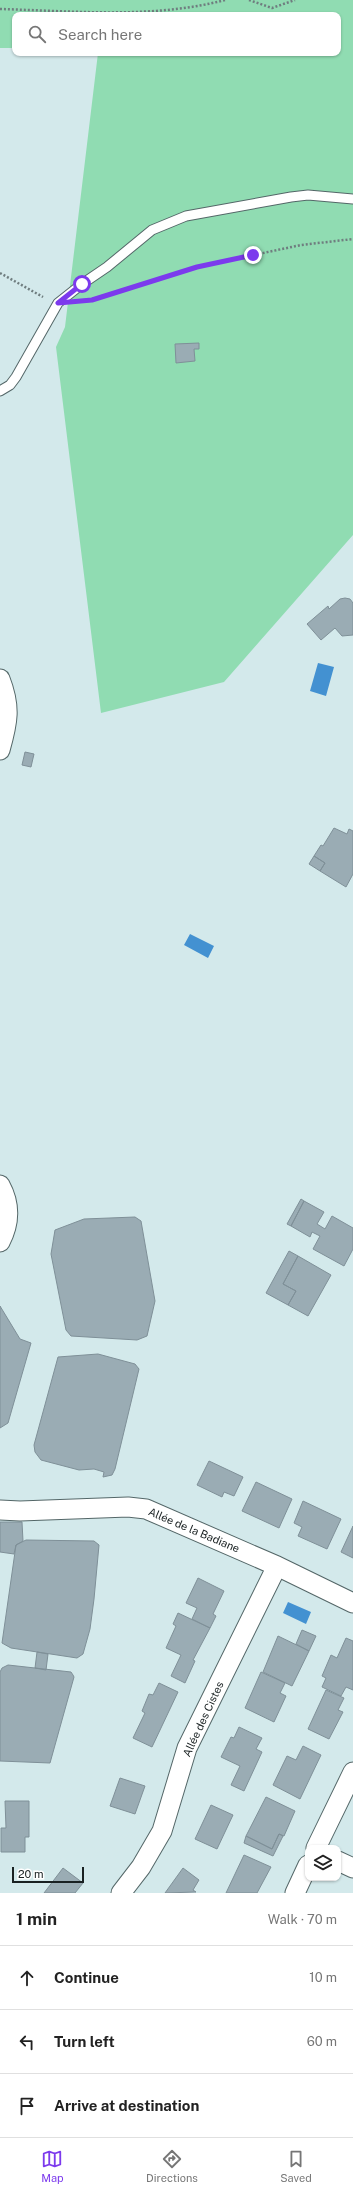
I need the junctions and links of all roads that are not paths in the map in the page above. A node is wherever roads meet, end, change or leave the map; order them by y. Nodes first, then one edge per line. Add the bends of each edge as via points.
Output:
1 (353, 199) edge
2 (0, 391) edge
3 (0, 679) edge
4 (0, 750) edge
5 (0, 1186) edge
6 (0, 1242) edge
7 (0, 1510) edge
8 (277, 1566) junction
9 (353, 1603) edge
10 (353, 1772) edge
11 (317, 1845) edge
12 (341, 1862) edge
13 (353, 1868) edge
14 (305, 1872) edge
15 (121, 1893) edge
16 (295, 1893) edge

1 - 2 lane via 308,195 290,197 186,216 152,230 58,303 16,377 10,385
3 - 4 street via 7,696 8,723
5 - 6 street via 8,1209 8,1224
7 - 8 street, Allée de la Badiane via 128,1507 146,1509
8 - 9 street, Allée de la Badiane
8 - 15 street, Allée des Cistes via 187,1748 162,1831 141,1867
10 - 11 street
12 - 13 street
14 - 16 street

